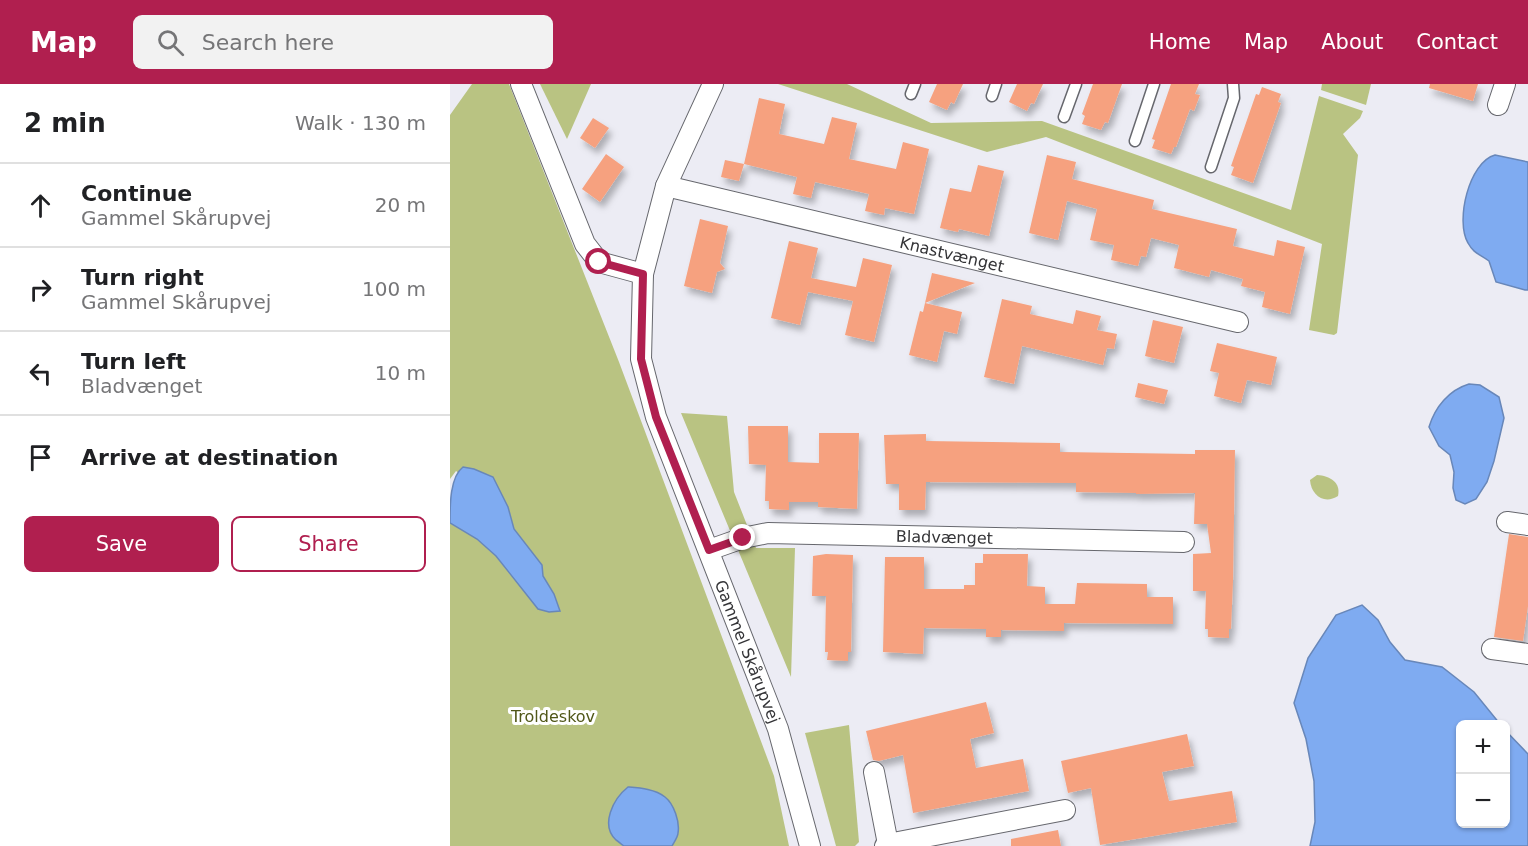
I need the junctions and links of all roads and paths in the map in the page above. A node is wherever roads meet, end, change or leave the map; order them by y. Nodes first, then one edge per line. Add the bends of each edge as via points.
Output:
1 (520, 84) edge
2 (713, 84) edge
3 (996, 84) edge
4 (1076, 84) edge
5 (1154, 84) edge
6 (1233, 84) edge
7 (1505, 84) edge
8 (992, 96) dead end
9 (1498, 105) dead end
10 (1064, 117) dead end
11 (1135, 141) dead end
12 (1211, 167) dead end
13 (666, 186) junction
14 (643, 274) junction
15 (1238, 322) dead end
16 (1507, 522) dead end
17 (1528, 525) edge
18 (1184, 542) dead end
19 (709, 550) junction
20 (1492, 649) dead end
21 (1528, 654) edge
22 (874, 772) dead end
23 (1065, 810) dead end
24 (908, 843) edge
25 (886, 845) edge
26 (810, 846) edge

1 - 14 street via 585,244 599,262
2 - 13 street, Gammel Skårupvej
3 - 8 lane
4 - 10 lane
5 - 11 lane
6 - 12 lane via 1234,98
7 - 9 street
13 - 14 street, Gammel Skårupvej
13 - 15 street, Knastvænget
14 - 19 street, Gammel Skårupvej via 641,359 656,417
16 - 17 street
18 - 19 street, Bladvænget via 768,533
19 - 26 street, Gammel Skårupvej via 778,729
20 - 21 street
22 - 25 street
23 - 24 street
24 - 25 street

